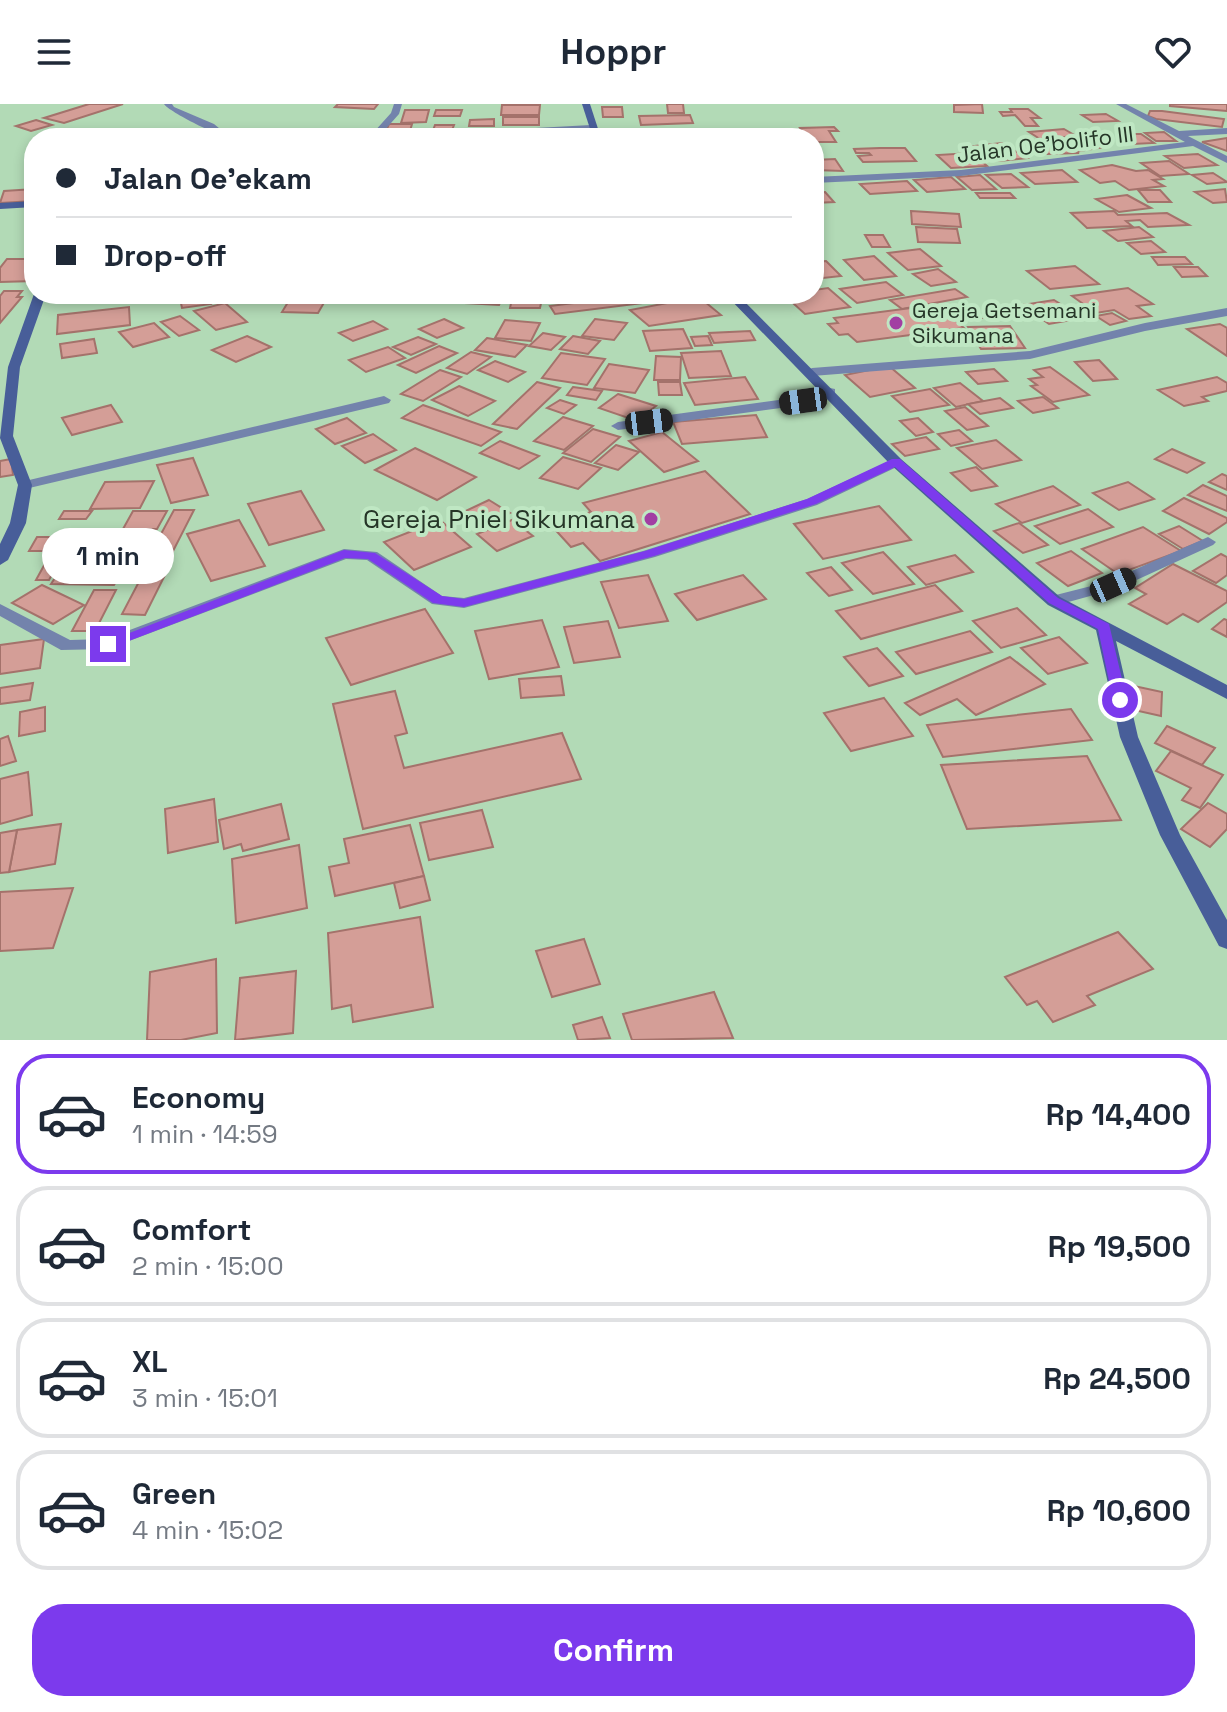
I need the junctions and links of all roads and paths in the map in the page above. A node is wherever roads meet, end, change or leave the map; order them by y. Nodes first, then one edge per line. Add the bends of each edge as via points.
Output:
1 (168, 104) edge
2 (398, 104) edge
3 (586, 104) edge
4 (1120, 104) edge
5 (214, 128) edge
6 (381, 128) edge
7 (591, 128) edge
8 (1227, 131) edge
9 (1177, 134) junction
10 (1195, 143) junction
11 (1227, 160) edge
12 (824, 180) edge
13 (24, 205) edge
14 (0, 206) edge
15 (36, 304) edge
16 (741, 304) edge
17 (1227, 312) edge
18 (812, 372) junction
19 (830, 392) junction
20 (384, 400) dead end
21 (618, 426) dead end
22 (896, 462) junction
23 (25, 485) junction
24 (1208, 542) dead end
25 (0, 560) edge
26 (1054, 601) junction
27 (0, 609) edge
28 (1104, 627) junction
29 (1227, 693) edge
30 (1227, 940) edge

1 - 5 street
2 - 6 street
3 - 7 main road
4 - 9 street, Jalan Oe'bolifo III
8 - 9 street
9 - 10 street, Jalan Oe'bolifo III
10 - 11 street
10 - 12 street, Jalan Oe'bolifo III via 961,173
13 - 14 main road
15 - 23 main road via 14,367 6,436
16 - 18 main road
17 - 18 street via 1030,355
18 - 19 main road
19 - 21 street via 803,401
19 - 22 main road
20 - 23 street
22 - 26 main road
22 - 27 street via 812,502 649,554 464,603 438,600 371,555 359,553 247,589 108,644 67,646
23 - 25 main road via 18,523
24 - 26 street via 1113,585
26 - 28 main road
28 - 29 main road
28 - 30 main road via 1134,750 1170,835

